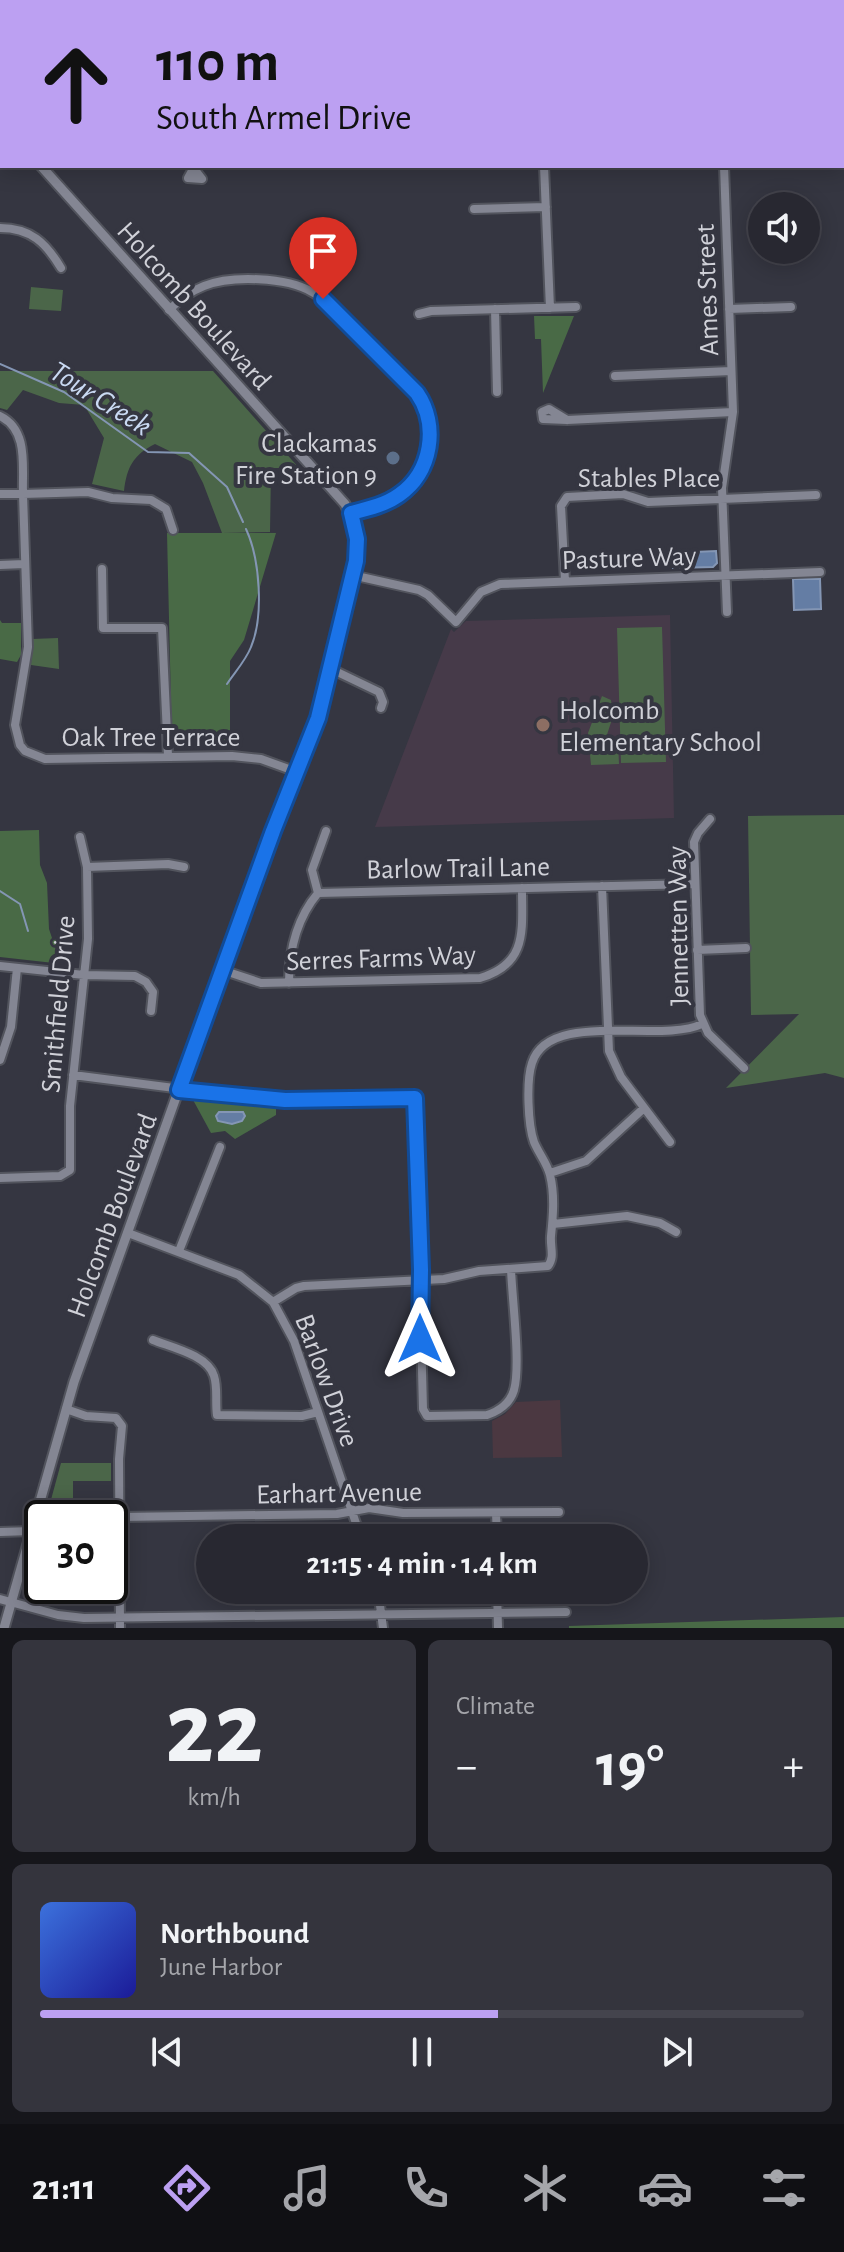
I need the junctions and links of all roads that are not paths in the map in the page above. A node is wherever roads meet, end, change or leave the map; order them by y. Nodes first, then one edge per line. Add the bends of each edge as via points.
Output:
1 (43, 168) edge
2 (544, 168) edge
3 (724, 168) edge
4 (546, 207) junction
5 (474, 209) dead end
6 (0, 228) edge
7 (61, 268) dead end
8 (576, 307) dead end
9 (791, 307) dead end
10 (550, 308) junction
11 (495, 309) junction
12 (729, 309) junction
13 (169, 310) junction
14 (419, 314) dead end
15 (731, 371) junction
16 (615, 376) dead end
17 (497, 392) dead end
18 (733, 412) junction
19 (0, 416) edge
20 (567, 420) dead end
21 (0, 494) edge
22 (23, 494) junction
23 (816, 495) dead end
24 (722, 498) junction
25 (351, 513) junction
26 (173, 530) dead end
27 (24, 564) junction
28 (0, 565) edge
29 (102, 569) dead end
30 (820, 572) dead end
31 (352, 575) junction
32 (725, 575) junction
33 (565, 581) junction
34 (727, 612) dead end
35 (331, 669) junction
36 (381, 708) dead end
37 (168, 756) junction
38 (297, 772) junction
39 (710, 819) dead end
40 (326, 831) dead end
41 (80, 837) dead end
42 (87, 867) junction
43 (184, 867) dead end
44 (695, 884) junction
45 (602, 886) junction
46 (522, 888) junction
47 (318, 893) junction
48 (746, 948) dead end
49 (697, 950) junction
50 (0, 966) edge
51 (17, 968) junction
52 (222, 970) junction
53 (84, 975) junction
54 (289, 983) junction
55 (151, 1011) dead end
56 (702, 1024) junction
57 (607, 1032) junction
58 (3, 1042) edge
59 (0, 1060) edge
60 (744, 1068) dead end
61 (73, 1075) junction
62 (179, 1090) junction
63 (644, 1108) junction
64 (670, 1142) dead end
65 (220, 1147) dead end
66 (550, 1173) junction
67 (0, 1178) edge
68 (553, 1224) junction
69 (676, 1232) dead end
70 (128, 1233) junction
71 (179, 1251) junction
72 (511, 1269) junction
73 (421, 1280) junction
74 (273, 1302) junction
75 (153, 1340) dead end
76 (66, 1409) junction
77 (318, 1412) junction
78 (41, 1500) edge
79 (120, 1500) edge
80 (352, 1511) junction
81 (559, 1512) dead end
82 (496, 1513) junction
83 (128, 1517) edge
84 (356, 1524) edge
85 (496, 1524) edge
86 (24, 1531) edge
87 (0, 1532) edge
88 (24, 1558) edge
89 (0, 1599) edge
90 (11, 1602) junction
91 (120, 1604) edge
92 (380, 1604) edge
93 (497, 1604) edge
94 (497, 1612) junction
95 (566, 1612) dead end
96 (382, 1614) junction
97 (120, 1618) junction
98 (4, 1628) edge
99 (120, 1628) edge
100 (383, 1628) edge
101 (498, 1628) edge

1 - 13 street, Holcomb Boulevard
2 - 4 street
3 - 12 street, Ames Street
4 - 5 street
4 - 10 street
6 - 7 street via 35,236
8 - 10 street
9 - 12 street
10 - 11 street
11 - 14 street
11 - 17 street
12 - 15 street, Ames Street
13 - 25 street, Holcomb Boulevard
13 - 25 street via 200,287 218,282 301,286 323,299 405,379 422,400 429,421 424,462 396,497
15 - 16 street
15 - 18 street, Ames Street
18 - 20 street
18 - 24 street, Ames Street
19 - 22 street, Oak Tree Terrace via 11,422 21,441
21 - 22 street
22 - 26 street via 88,492 151,500 166,509
22 - 27 street, Oak Tree Terrace
23 - 24 street, Stables Place
24 - 32 street, Ames Street
24 - 33 street, Stables Place via 648,502 623,494 567,497 561,506
25 - 31 street, Holcomb Boulevard via 357,539
27 - 28 street
27 - 37 street, Oak Tree Terrace via 27,658 15,725 20,745 45,759
29 - 37 street via 103,628 162,628
30 - 32 street, Pasture Way
31 - 33 street, Pasture Way via 419,590 456,622 490,586
31 - 35 street, Holcomb Boulevard
32 - 33 street, Pasture Way
32 - 34 street, Ames Street
35 - 36 street via 379,692
35 - 38 street, Holcomb Boulevard
37 - 38 street, Oak Tree Terrace via 248,757
38 - 52 street, Holcomb Boulevard
39 - 44 street, Jennetten Way via 694,842
40 - 47 street via 312,870
41 - 42 street, Smithfield Drive
42 - 43 street
42 - 53 street, Smithfield Drive
44 - 45 street, Barlow Trail Lane
44 - 49 street, Jennetten Way
45 - 46 street, Barlow Trail Lane
45 - 57 street
46 - 47 street, Barlow Trail Lane
46 - 54 street, Serres Farms Way via 521,938 510,963 498,973 480,978
47 - 54 street via 292,946
48 - 49 street
49 - 56 street, Jennetten Way
50 - 51 street
51 - 53 street
51 - 58 street via 11,1027
52 - 54 street, Serres Farms Way via 261,983
52 - 62 street, Holcomb Boulevard
53 - 55 street via 140,978 153,992
53 - 61 street, Smithfield Drive
56 - 57 street via 682,1030
56 - 60 street, Jennetten Way
57 - 63 street via 614,1065
57 - 66 street via 560,1036 544,1044 531,1064 531,1130
58 - 59 street
61 - 62 street
61 - 67 street, Smithfield Drive via 67,1174
62 - 70 street, Holcomb Boulevard
62 - 73 street via 285,1100 415,1098
63 - 64 street
63 - 66 street via 586,1161
65 - 71 street
66 - 68 street
68 - 69 street via 627,1216
68 - 72 street via 551,1263
70 - 71 street, Barlow Drive
70 - 76 street, Holcomb Boulevard
71 - 74 street, Barlow Drive via 239,1275
72 - 73 street
72 - 73 street via 515,1376 509,1400 487,1415 427,1416 423,1409
73 - 74 street via 304,1286
74 - 77 street, Barlow Drive via 294,1341
75 - 77 street via 211,1369 217,1415
76 - 78 street, Holcomb Boulevard
76 - 79 street via 121,1422
77 - 80 street, Barlow Drive
80 - 82 street, Earhart Avenue
80 - 83 street, Earhart Avenue
80 - 84 street, Barlow Drive
81 - 82 street, Earhart Avenue
82 - 85 street
86 - 87 street
88 - 90 street, Holcomb Boulevard
89 - 90 street
90 - 97 street via 75,1617
90 - 98 street, Holcomb Boulevard
91 - 97 street
92 - 96 street
93 - 94 street
94 - 95 street
94 - 96 street
94 - 101 street
96 - 97 street
96 - 100 street
97 - 99 street

